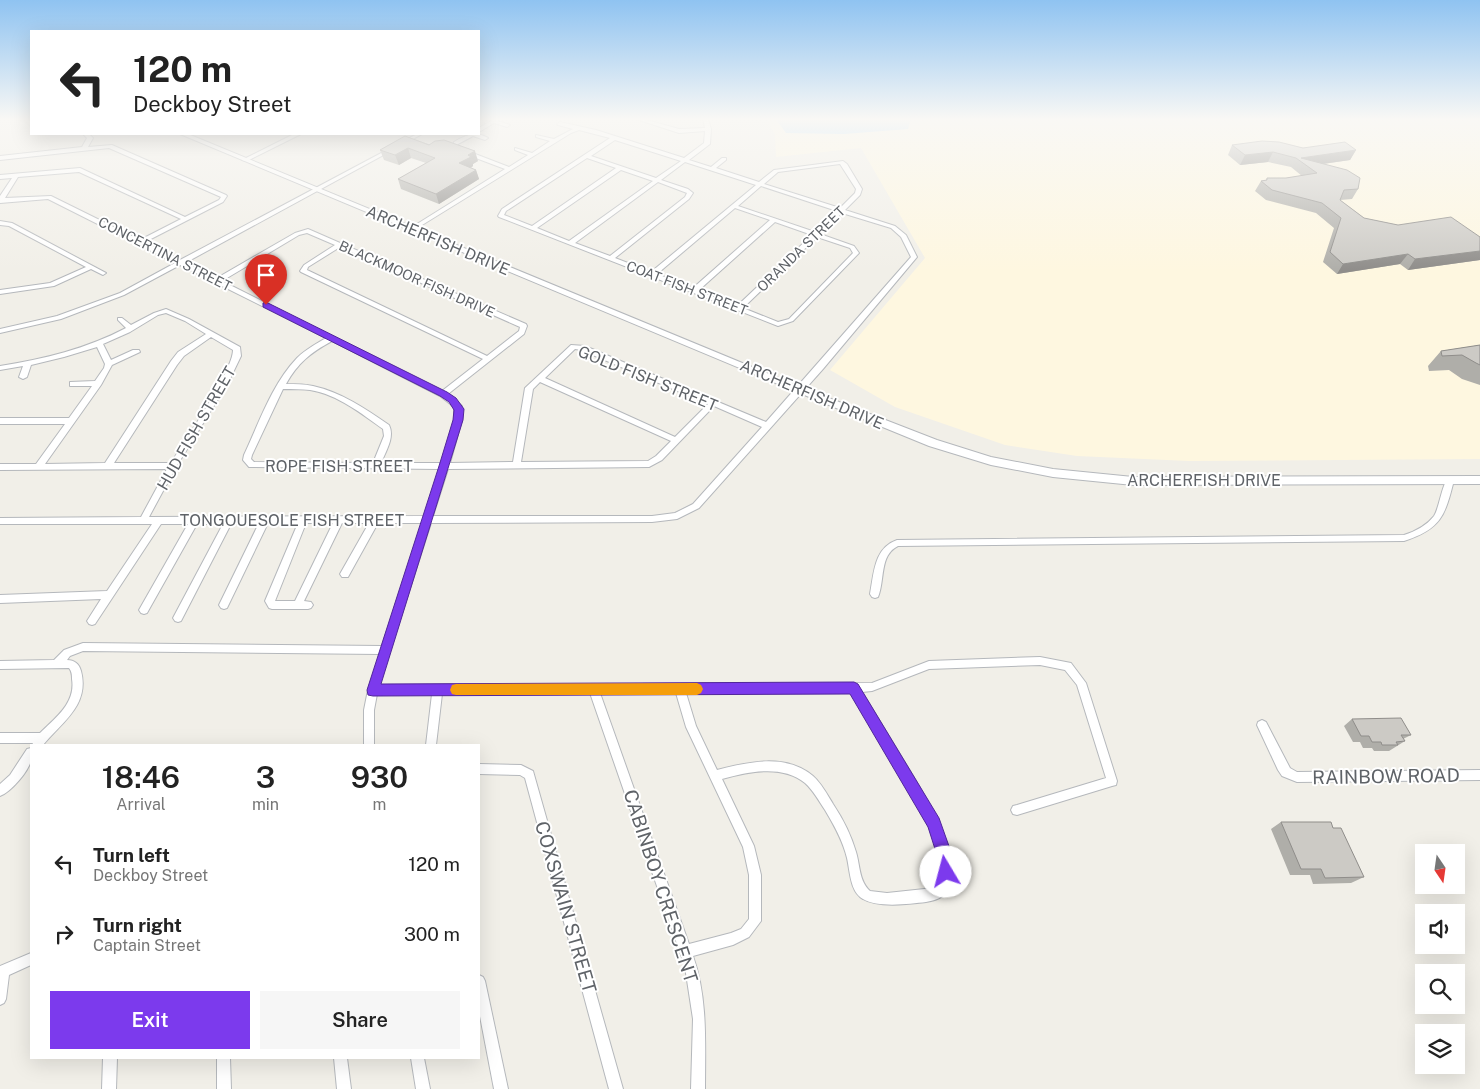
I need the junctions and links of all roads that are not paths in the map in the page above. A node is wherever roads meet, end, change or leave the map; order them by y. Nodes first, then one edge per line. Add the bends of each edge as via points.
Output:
1 (165, 170) edge
2 (269, 170) edge
3 (353, 170) edge
4 (508, 170) edge
5 (565, 170) edge
6 (617, 170) edge
7 (626, 170) edge
8 (670, 170) edge
9 (711, 170) edge
10 (781, 170) edge
11 (847, 170) edge
12 (16, 176) junction
13 (0, 177) edge
14 (657, 180) junction
15 (758, 185) junction
16 (317, 189) junction
17 (0, 200) edge
18 (734, 206) junction
19 (841, 210) junction
20 (185, 219) junction
21 (774, 220) junction
22 (0, 223) edge
23 (412, 229) junction
24 (532, 230) junction
25 (816, 234) junction
26 (140, 242) junction
27 (570, 243) junction
28 (340, 245) junction
29 (610, 259) junction
30 (182, 262) junction
31 (90, 267) junction
32 (103, 273) dead end
33 (652, 274) junction
34 (217, 280) junction
35 (694, 291) junction
36 (0, 292) edge
37 (739, 308) junction
38 (170, 312) joint
39 (120, 319) dead end
40 (130, 328) junction
41 (0, 331) edge
42 (210, 334) junction
43 (332, 338) junction
44 (99, 344) junction
45 (136, 352) dead end
46 (488, 359) junction
47 (28, 364) junction
48 (110, 364) junction
49 (0, 368) edge
50 (23, 377) dead end
51 (539, 378) junction
52 (98, 383) junction
53 (73, 384) dead end
54 (281, 387) junction
55 (800, 390) junction
56 (443, 394) junction
57 (713, 404) junction
58 (0, 421) edge
59 (71, 421) junction
60 (768, 426) junction
61 (676, 440) junction
62 (376, 465) junction
63 (0, 466) edge
64 (39, 466) junction
65 (108, 466) junction
66 (173, 466) junction
67 (445, 466) junction
68 (516, 466) junction
69 (1450, 480) junction
70 (1480, 480) edge
71 (376, 519) junction
72 (428, 519) junction
73 (229, 520) junction
74 (265, 520) junction
75 (304, 520) junction
76 (339, 520) junction
77 (0, 521) edge
78 (143, 521) junction
79 (158, 521) junction
80 (194, 521) junction
81 (345, 574) dead end
82 (875, 594) dead end
83 (108, 595) junction
84 (0, 598) edge
85 (224, 605) dead end
86 (298, 605) junction
87 (308, 605) dead end
88 (144, 610) dead end
89 (178, 618) dead end
90 (92, 621) dead end
91 (386, 650) junction
92 (57, 664) junction
93 (0, 665) edge
94 (854, 688) junction
95 (594, 689) junction
96 (680, 689) junction
97 (373, 690) junction
98 (438, 690) junction
99 (1262, 725) dead end
100 (0, 738) edge
101 (39, 741) edge
102 (368, 744) edge
103 (432, 744) edge
104 (30, 755) edge
105 (480, 769) edge
106 (1480, 775) edge
107 (715, 776) junction
108 (0, 791) edge
109 (1017, 810) dead end
110 (687, 951) junction
111 (30, 960) edge
112 (1, 971) edge
113 (480, 986) edge
114 (0, 999) edge
115 (110, 1059) edge
116 (224, 1059) edge
117 (341, 1059) edge
118 (418, 1059) edge
119 (108, 1089) edge
120 (224, 1089) edge
121 (344, 1089) edge
122 (424, 1089) edge
123 (501, 1089) edge
124 (616, 1089) edge
125 (698, 1089) edge

1 - 20 street via 224,196 221,201
2 - 16 street, ARCHERFISH DRIVE
3 - 16 street
4 - 23 street
5 - 24 street, COAT FISH STREET via 500,213 502,217
6 - 24 street
7 - 14 street
8 - 14 street
9 - 15 street
10 - 15 street, ORANDA STREET
11 - 19 street, ORANDA STREET via 859,189
12 - 13 street
12 - 17 street
12 - 20 street via 80,170
14 - 27 street
14 - 29 street via 686,190 690,195
15 - 18 street, ORANDA STREET
15 - 19 street
16 - 23 street, ARCHERFISH DRIVE
16 - 30 street
17 - 26 street, CONCERTINA STREET via 49,196
18 - 21 street, COAT FISH STREET
18 - 33 street, ORANDA STREET
19 - 25 street, ORANDA STREET
19 - 55 street, TONGOUESOLE FISH STREET via 896,228 904,236 914,257
20 - 26 street
21 - 25 street, COAT FISH STREET
21 - 35 street
22 - 31 street via 10,224
23 - 55 street, ARCHERFISH DRIVE
24 - 27 street, COAT FISH STREET
25 - 37 street, ORANDA STREET
25 - 37 street, COAT FISH STREET via 852,247 856,252 791,320 778,324
26 - 30 street, CONCERTINA STREET
27 - 29 street, COAT FISH STREET
28 - 34 street, BLACKMOOR FISH DRIVE via 311,232 302,232
28 - 46 street, BLACKMOOR FISH DRIVE via 524,326 522,332
28 - 46 street via 302,271
29 - 33 street, COAT FISH STREET
30 - 34 street, CONCERTINA STREET
30 - 41 street via 92,306 31,326
31 - 32 street
31 - 36 street via 52,285
33 - 35 street, COAT FISH STREET
34 - 43 street, CONCERTINA STREET
35 - 37 street, COAT FISH STREET
38 - 40 street via 156,314
38 - 42 street, HUD FISH STREET
39 - 40 street
40 - 44 street
42 - 65 street via 181,354 174,363
42 - 66 street, HUD FISH STREET via 234,346 237,356
43 - 54 street, ROPE FISH STREET via 300,359
43 - 56 street, CONCERTINA STREET
44 - 47 street
44 - 48 street
45 - 48 street
46 - 56 street, BLACKMOOR FISH DRIVE
47 - 49 street
47 - 50 street
48 - 52 street
51 - 57 street, GOLD FISH STREET via 570,348 578,347
51 - 61 street
51 - 68 street, GOLD FISH STREET via 528,392
52 - 53 street
52 - 59 street
54 - 62 street via 320,390 386,427 388,436
54 - 62 street, ROPE FISH STREET via 248,455 252,465
55 - 60 street, TONGOUESOLE FISH STREET
55 - 69 street, ARCHERFISH DRIVE via 953,450 1012,466 1069,475 1156,481
56 - 67 street, CONCERTINA STREET via 458,406 459,412
57 - 60 street, GOLD FISH STREET
57 - 61 street, ROPE FISH STREET
58 - 59 street
59 - 64 street
60 - 72 street, TONGOUESOLE FISH STREET via 696,506 677,516 652,519
61 - 68 street, ROPE FISH STREET via 649,464
62 - 67 street, ROPE FISH STREET
63 - 64 street
64 - 65 street
65 - 66 street
66 - 78 street, HUD FISH STREET
67 - 68 street, ROPE FISH STREET
67 - 72 street, CONCERTINA STREET
69 - 70 street, ARCHERFISH DRIVE
69 - 82 street via 1435,522 1418,534 1404,538 897,543 888,546 885,552
71 - 72 street, TONGOUESOLE FISH STREET
71 - 76 street, TONGOUESOLE FISH STREET
71 - 81 street
72 - 91 street, CONCERTINA STREET
73 - 74 street, TONGOUESOLE FISH STREET
73 - 80 street, TONGOUESOLE FISH STREET
73 - 89 street
74 - 75 street, TONGOUESOLE FISH STREET
74 - 85 street
75 - 76 street, TONGOUESOLE FISH STREET
75 - 86 street via 270,601 272,605
76 - 86 street
77 - 78 street, TONGOUESOLE FISH STREET
78 - 79 street, TONGOUESOLE FISH STREET
79 - 80 street, TONGOUESOLE FISH STREET
79 - 83 street
80 - 88 street
83 - 84 street
83 - 90 street
86 - 87 street
91 - 92 street via 83,647 67,653
91 - 97 street, CONCERTINA STREET
92 - 93 street
92 - 101 street via 73,666 79,682 66,715
94 - 96 street
94 - 107 street via 937,831 944,855 946,882 940,892 890,898 864,894 838,821 814,784 802,774 771,767
94 - 109 street via 872,688 929,665 1040,661 1068,666 1085,690 1112,782
95 - 96 street
95 - 98 street
95 - 110 street, CABINBOY CRESCENT
96 - 107 street via 691,727
97 - 98 street
97 - 102 street, CONCERTINA STREET
98 - 103 street
99 - 106 street, RAINBOW ROAD via 1286,772 1297,777
100 - 101 street
104 - 108 street via 14,779
105 - 124 street, COXSWAIN STREET via 521,770 529,776
107 - 110 street via 751,855 756,916 749,930 740,936
110 - 125 street, CABINBOY CRESCENT via 699,1011
111 - 112 street
112 - 114 street
113 - 123 street
115 - 119 street
116 - 120 street
117 - 121 street
118 - 122 street

